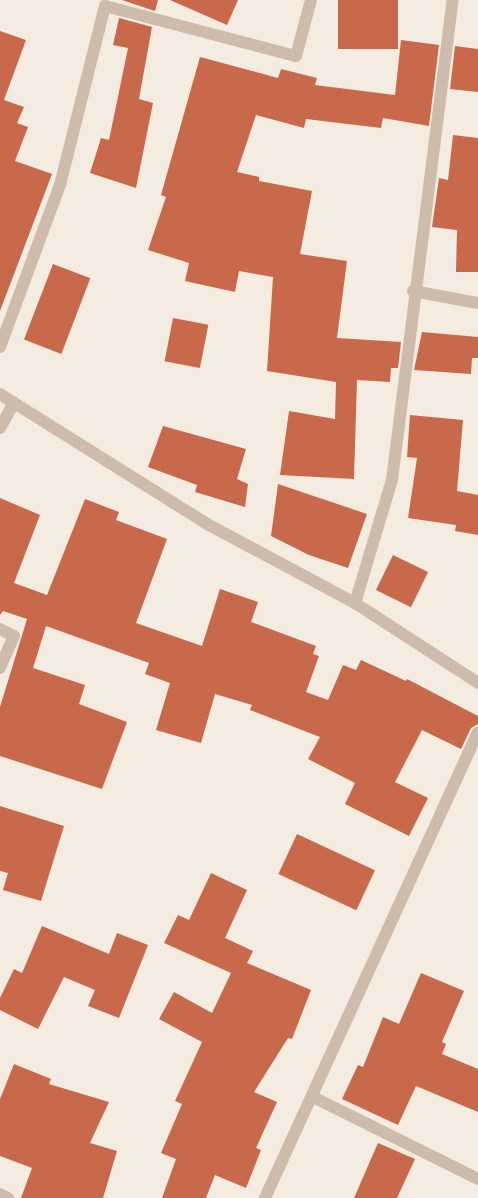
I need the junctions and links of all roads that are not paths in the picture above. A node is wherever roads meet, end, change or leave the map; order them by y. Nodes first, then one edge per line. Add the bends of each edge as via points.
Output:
1 (311, 0) edge
2 (453, 0) edge
3 (414, 291) junction
4 (478, 303) edge
5 (0, 347) edge
6 (0, 394) edge
7 (14, 403) junction
8 (0, 428) edge
9 (355, 603) junction
10 (0, 629) edge
11 (0, 668) edge
12 (478, 683) edge
13 (478, 732) edge
14 (312, 1096) junction
15 (478, 1179) edge
16 (0, 1194) edge
17 (8, 1198) edge
18 (265, 1198) edge

1 - 5 street via 296,56 105,6 60,185
2 - 3 street via 431,185
3 - 4 street
3 - 9 street via 392,480
6 - 7 street
7 - 8 street
7 - 9 street via 209,525
9 - 12 street
10 - 11 street via 14,636
13 - 14 street
14 - 15 street
14 - 18 street
16 - 17 street

